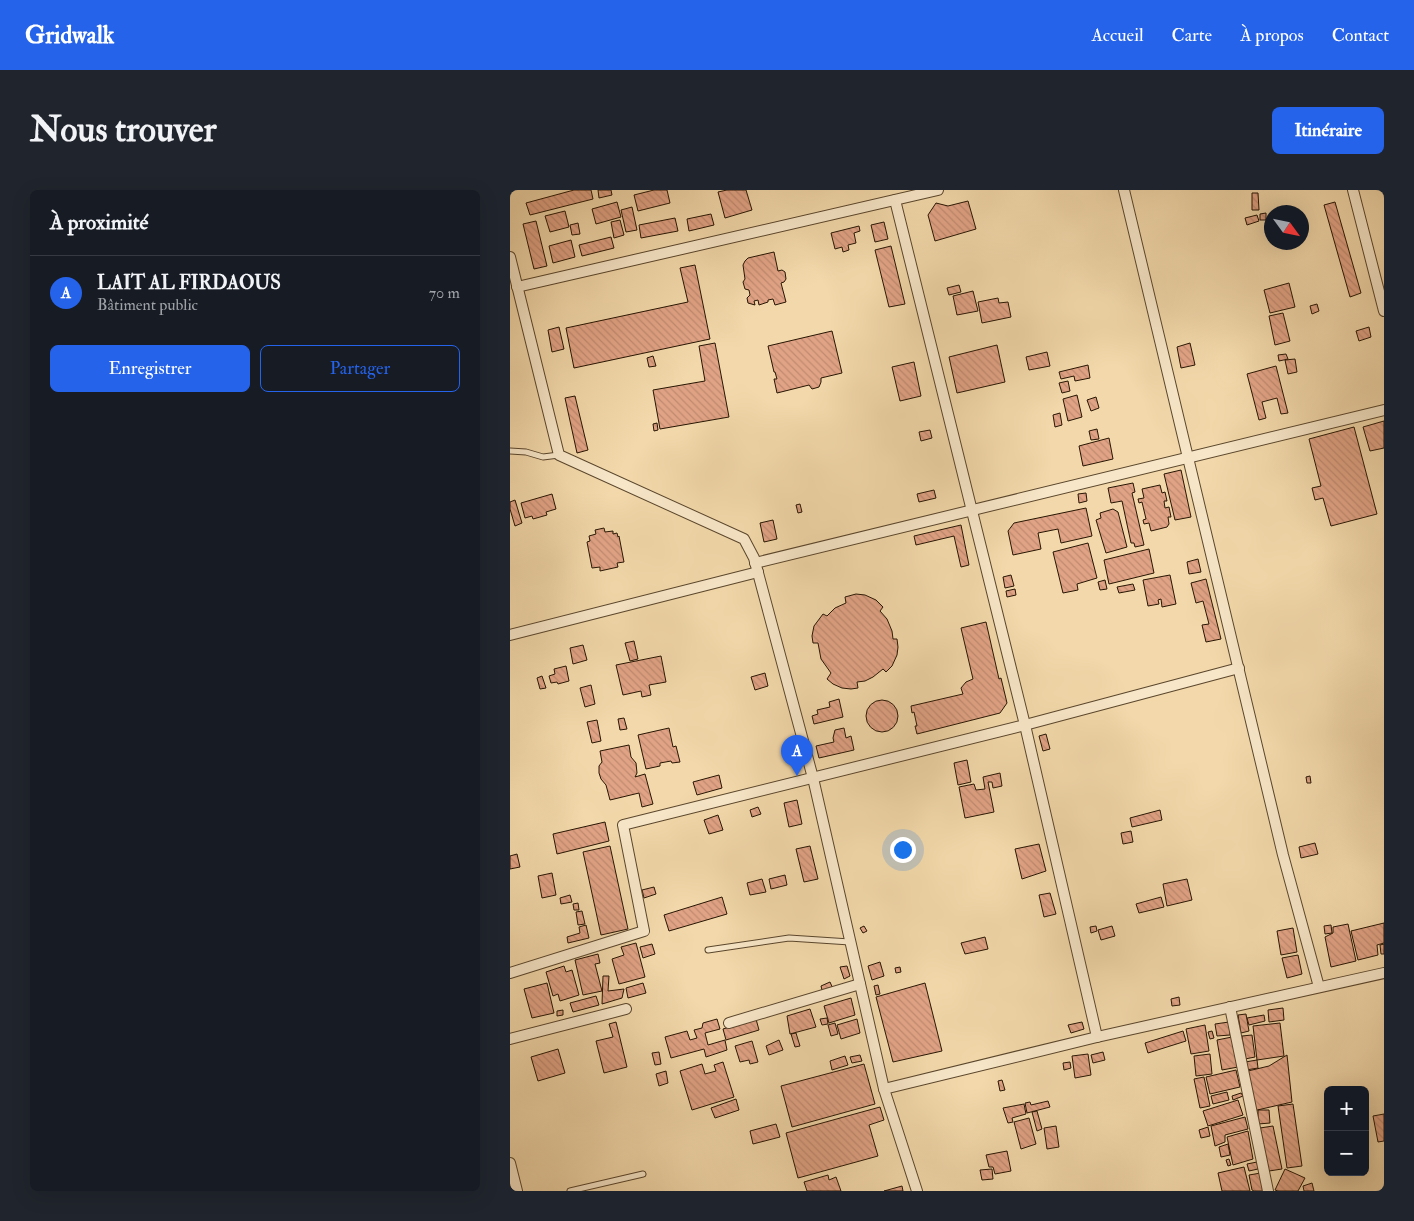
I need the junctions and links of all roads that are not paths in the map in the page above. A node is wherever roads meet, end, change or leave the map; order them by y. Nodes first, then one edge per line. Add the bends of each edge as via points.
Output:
1 (938, 190) edge
2 (1124, 190) edge
3 (1353, 190) edge
4 (895, 200) junction
5 (510, 256) edge
6 (518, 287) junction
7 (1384, 311) edge
8 (1384, 410) edge
9 (510, 451) edge
10 (559, 455) junction
11 (1188, 458) junction
12 (972, 510) junction
13 (757, 568) junction
14 (510, 635) edge
15 (1238, 668) junction
16 (1025, 725) junction
17 (813, 778) junction
18 (850, 942) junction
19 (708, 950) dead end
20 (510, 973) edge
21 (1384, 973) edge
22 (860, 984) junction
23 (1318, 987) junction
24 (1230, 1007) junction
25 (626, 1009) dead end
26 (728, 1023) dead end
27 (1097, 1037) junction
28 (510, 1039) edge
29 (884, 1089) junction
30 (510, 1163) edge
31 (643, 1174) dead end
32 (517, 1191) edge
33 (570, 1191) edge
34 (917, 1191) edge
35 (1268, 1191) edge

1 - 4 street
2 - 11 street
3 - 7 street
4 - 6 street
4 - 12 street
5 - 6 street
6 - 10 street
8 - 11 street
9 - 10 lane
10 - 13 street via 744,539
11 - 12 street
11 - 15 street
12 - 13 street
12 - 16 street
13 - 14 street
13 - 17 street
15 - 16 street
15 - 23 street
16 - 17 street
16 - 27 street
17 - 18 street
17 - 20 street via 623,825 644,932
18 - 19 lane via 789,938
18 - 22 street
21 - 23 street
22 - 26 street
22 - 29 street
23 - 24 street
24 - 27 street
24 - 35 street
25 - 28 street
27 - 29 street
29 - 34 street
30 - 32 street
31 - 33 lane

